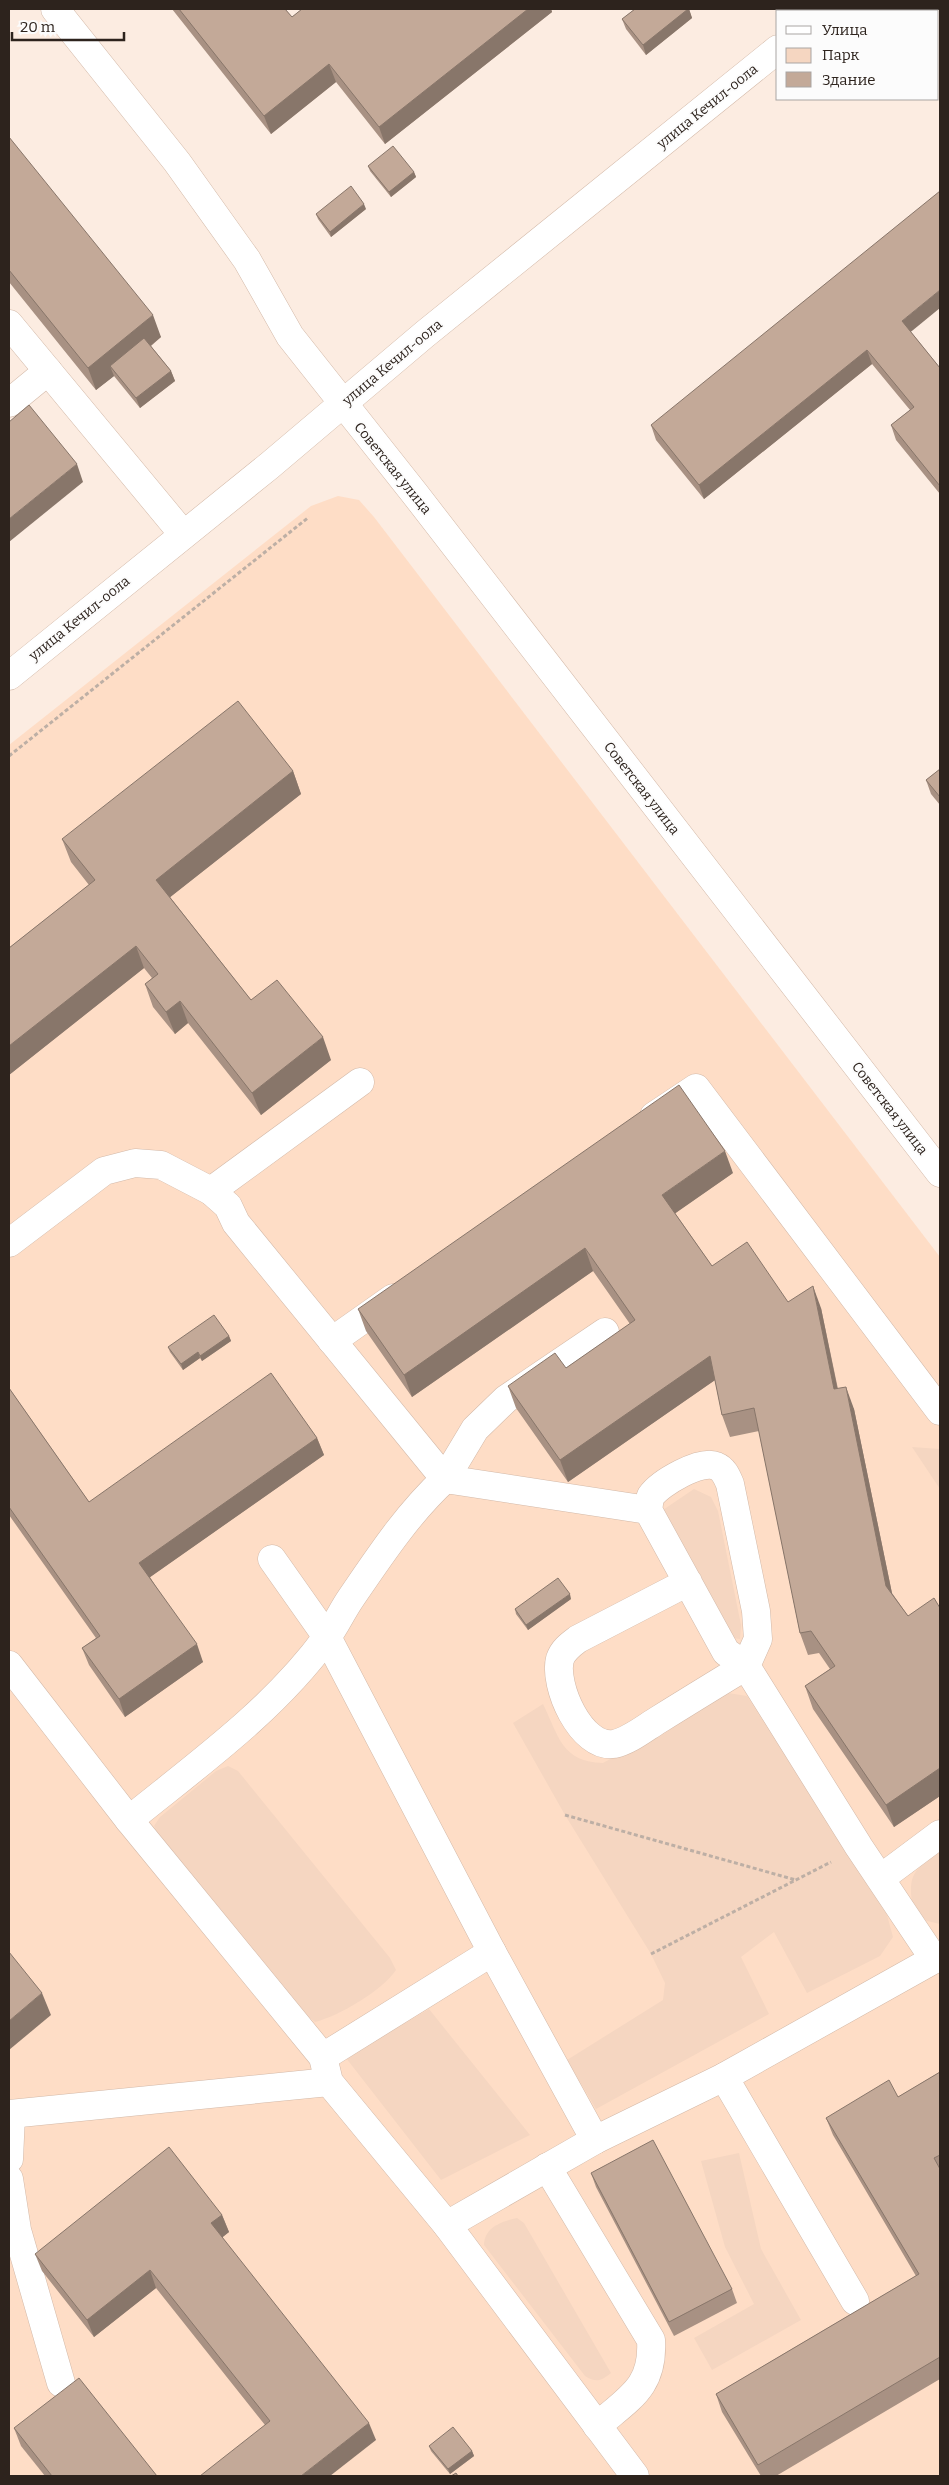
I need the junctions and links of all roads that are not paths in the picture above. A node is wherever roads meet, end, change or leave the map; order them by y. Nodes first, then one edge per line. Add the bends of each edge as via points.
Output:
1 (55, 9) edge
2 (776, 51) edge
3 (9, 324) edge
4 (48, 371) junction
5 (9, 403) edge
6 (341, 404) junction
7 (183, 534) junction
8 (9, 676) edge
9 (360, 1082) dead end
10 (631, 1133) edge
11 (940, 1174) edge
12 (211, 1191) junction
13 (9, 1243) edge
14 (413, 1284) edge
15 (605, 1332) dead end
16 (332, 1341) junction
17 (940, 1411) edge
18 (445, 1479) junction
19 (648, 1510) junction
20 (272, 1559) dead end
21 (688, 1582) junction
22 (327, 1637) junction
23 (9, 1665) edge
24 (746, 1666) junction
25 (129, 1820) junction
26 (940, 1834) edge
27 (881, 1878) junction
28 (492, 1952) junction
29 (937, 1958) edge
30 (326, 2069) junction
31 (724, 2077) junction
32 (10, 2115) edge
33 (595, 2140) junction
34 (9, 2159) edge
35 (547, 2168) junction
36 (9, 2178) edge
37 (448, 2224) junction
38 (855, 2301) dead end
39 (61, 2383) dead end
40 (597, 2426) junction
41 (635, 2476) edge

1 - 6 street, Советская улица via 177,162 247,260 290,336
2 - 6 street, улица Кечил-оола
3 - 4 street
4 - 5 street
4 - 7 street
6 - 7 street, улица Кечил-оола
6 - 11 street, Советская улица via 415,494
7 - 8 street, улица Кечил-оола
9 - 12 street
10 - 17 street via 696,1088
12 - 13 street via 160,1165 134,1162 104,1171
12 - 16 street via 228,1206 236,1223
14 - 16 street
15 - 18 street via 506,1399 475,1429
16 - 18 street
18 - 19 street
18 - 22 street via 388,1545
19 - 21 street
19 - 24 street via 650,1497 657,1489 691,1468 704,1464 725,1472 756,1611 758,1639
20 - 22 street
21 - 24 street via 726,1652
21 - 24 street via 566,1648 560,1658 560,1684 578,1722 600,1742 613,1744 634,1735
22 - 25 street via 264,1707
22 - 28 street
23 - 25 street
24 - 27 street
25 - 30 street
26 - 27 street
27 - 29 street
28 - 30 street
28 - 33 street
29 - 31 street
30 - 32 street
30 - 37 street
31 - 33 street
31 - 38 street
32 - 34 street
33 - 35 street
35 - 37 street
35 - 40 street via 651,2340 652,2359 647,2378 636,2393
36 - 39 street via 17,2230
37 - 40 street
40 - 41 street

